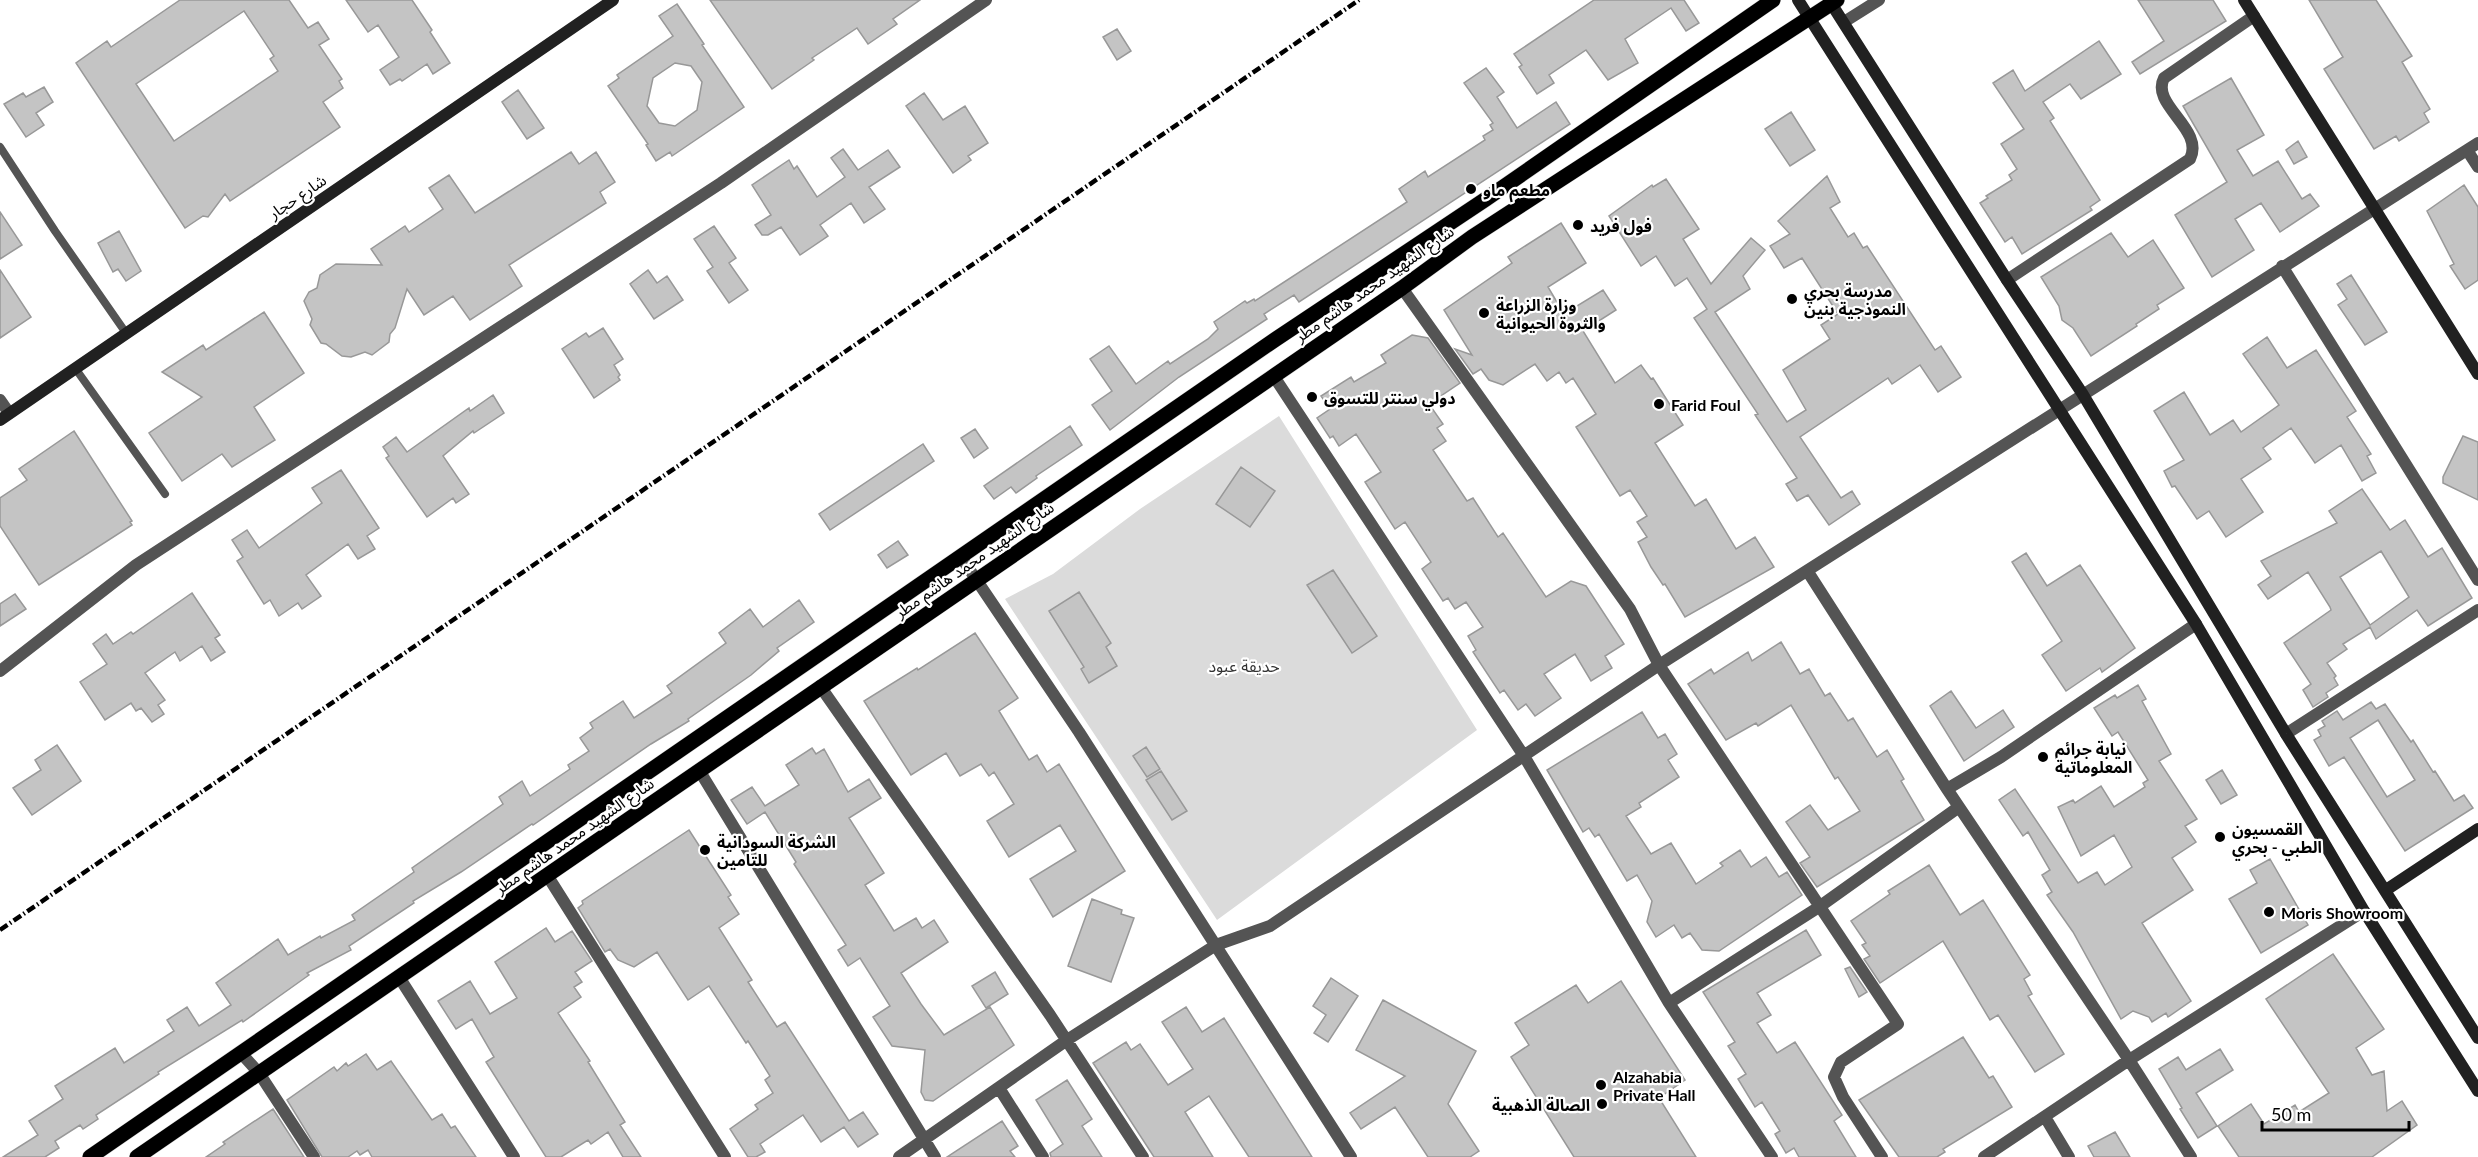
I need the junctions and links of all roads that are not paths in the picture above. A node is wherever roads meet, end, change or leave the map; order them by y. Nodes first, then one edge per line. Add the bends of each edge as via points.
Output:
1 (613, 0) edge
2 (986, 0) edge
3 (1773, 0) edge
4 (1798, 0) edge
5 (1879, 0) edge
6 (2244, 0) edge
7 (1832, 1) edge
8 (2254, 16) junction
9 (1811, 18) junction
10 (1844, 22) junction
11 (2478, 143) edge
12 (0, 147) edge
13 (2467, 150) junction
14 (2478, 167) edge
15 (2375, 208) junction
16 (2282, 266) junction
17 (2007, 280) junction
18 (1402, 288) junction
19 (126, 333) junction
20 (75, 368) junction
21 (2478, 374) edge
22 (1273, 375) junction
23 (2082, 393) junction
24 (0, 399) edge
25 (2059, 408) junction
26 (5, 416) edge
27 (165, 494) dead end
28 (961, 557) junction
29 (1808, 572) junction
30 (976, 580) junction
31 (2478, 580) edge
32 (2478, 610) edge
33 (2196, 624) junction
34 (1659, 665) junction
35 (0, 671) edge
36 (820, 686) junction
37 (2286, 734) junction
38 (1524, 756) junction
39 (699, 770) junction
40 (1947, 789) junction
41 (1959, 807) junction
42 (2478, 829) edge
43 (547, 875) junction
44 (2386, 890) junction
45 (1819, 907) junction
46 (2364, 911) junction
47 (1216, 945) junction
48 (399, 977) junction
49 (1669, 1003) junction
50 (2478, 1038) edge
51 (1067, 1040) junction
52 (241, 1053) junction
53 (2129, 1060) junction
54 (259, 1073) junction
55 (999, 1088) junction
56 (2478, 1091) edge
57 (2045, 1117) junction
58 (925, 1140) junction
59 (90, 1157) edge
60 (137, 1157) edge
61 (314, 1157) edge
62 (514, 1157) edge
63 (725, 1157) edge
64 (899, 1157) edge
65 (935, 1157) edge
66 (1043, 1157) edge
67 (1143, 1157) edge
68 (1351, 1157) edge
69 (1772, 1157) edge
70 (1882, 1157) edge
71 (1984, 1157) edge
72 (2069, 1157) edge
73 (2191, 1157) edge

1 - 19 street, شارع حجار
2 - 35 street via 721,183 136,565
3 - 28 main road, شارع الشهيد محمد هاشم مطر
4 - 9 street
5 - 10 street
6 - 8 street
7 - 9 main road, شارع الشهيد محمد هاشم مطر
7 - 10 street
8 - 15 street
8 - 17 street via 2164,78 2160,85 2192,139 2194,151 2190,159
9 - 18 main road, شارع الشهيد محمد هاشم مطر via 1472,237
9 - 25 street
10 - 17 street
11 - 13 street
12 - 19 lane
13 - 14 street
13 - 15 street
15 - 16 street
15 - 21 street
16 - 23 street
16 - 31 street
17 - 23 street
18 - 22 main road, شارع الشهيد محمد هاشم مطر
18 - 34 street via 1630,609
19 - 20 street, شارع حجار
20 - 26 street, شارع حجار
20 - 27 lane
22 - 30 main road, شارع الشهيد محمد هاشم مطر
22 - 38 street
23 - 25 street
23 - 37 street
24 - 26 street
25 - 29 street
25 - 33 street
28 - 30 street
28 - 52 main road, شارع الشهيد محمد هاشم مطر
29 - 34 street
29 - 40 street
30 - 36 main road, شارع الشهيد محمد هاشم مطر
30 - 47 street
32 - 37 street
33 - 40 street via 2001,757
33 - 46 street
34 - 38 street
34 - 45 street
36 - 39 main road, شارع الشهيد محمد هاشم مطر
36 - 51 street
37 - 44 street
38 - 47 street via 1270,926
38 - 49 street
39 - 43 main road, شارع الشهيد محمد هاشم مطر
39 - 58 street
40 - 41 street
41 - 45 street
41 - 53 street
42 - 44 street
43 - 48 main road, شارع الشهيد محمد هاشم مطر
43 - 63 street
44 - 50 street
45 - 49 street
45 - 70 street via 1898,1024 1841,1062 1834,1077
46 - 53 street
46 - 56 street
47 - 51 street
47 - 68 street
48 - 54 main road, شارع الشهيد محمد هاشم مطر
48 - 62 street
49 - 69 street
51 - 55 street
51 - 67 street
52 - 54 street
52 - 59 main road, شارع الشهيد محمد هاشم مطر
53 - 57 street
53 - 73 street
54 - 60 main road, شارع الشهيد محمد هاشم مطر
54 - 61 street
55 - 58 street
55 - 66 street
57 - 71 street
57 - 72 street
58 - 64 street
58 - 65 street

